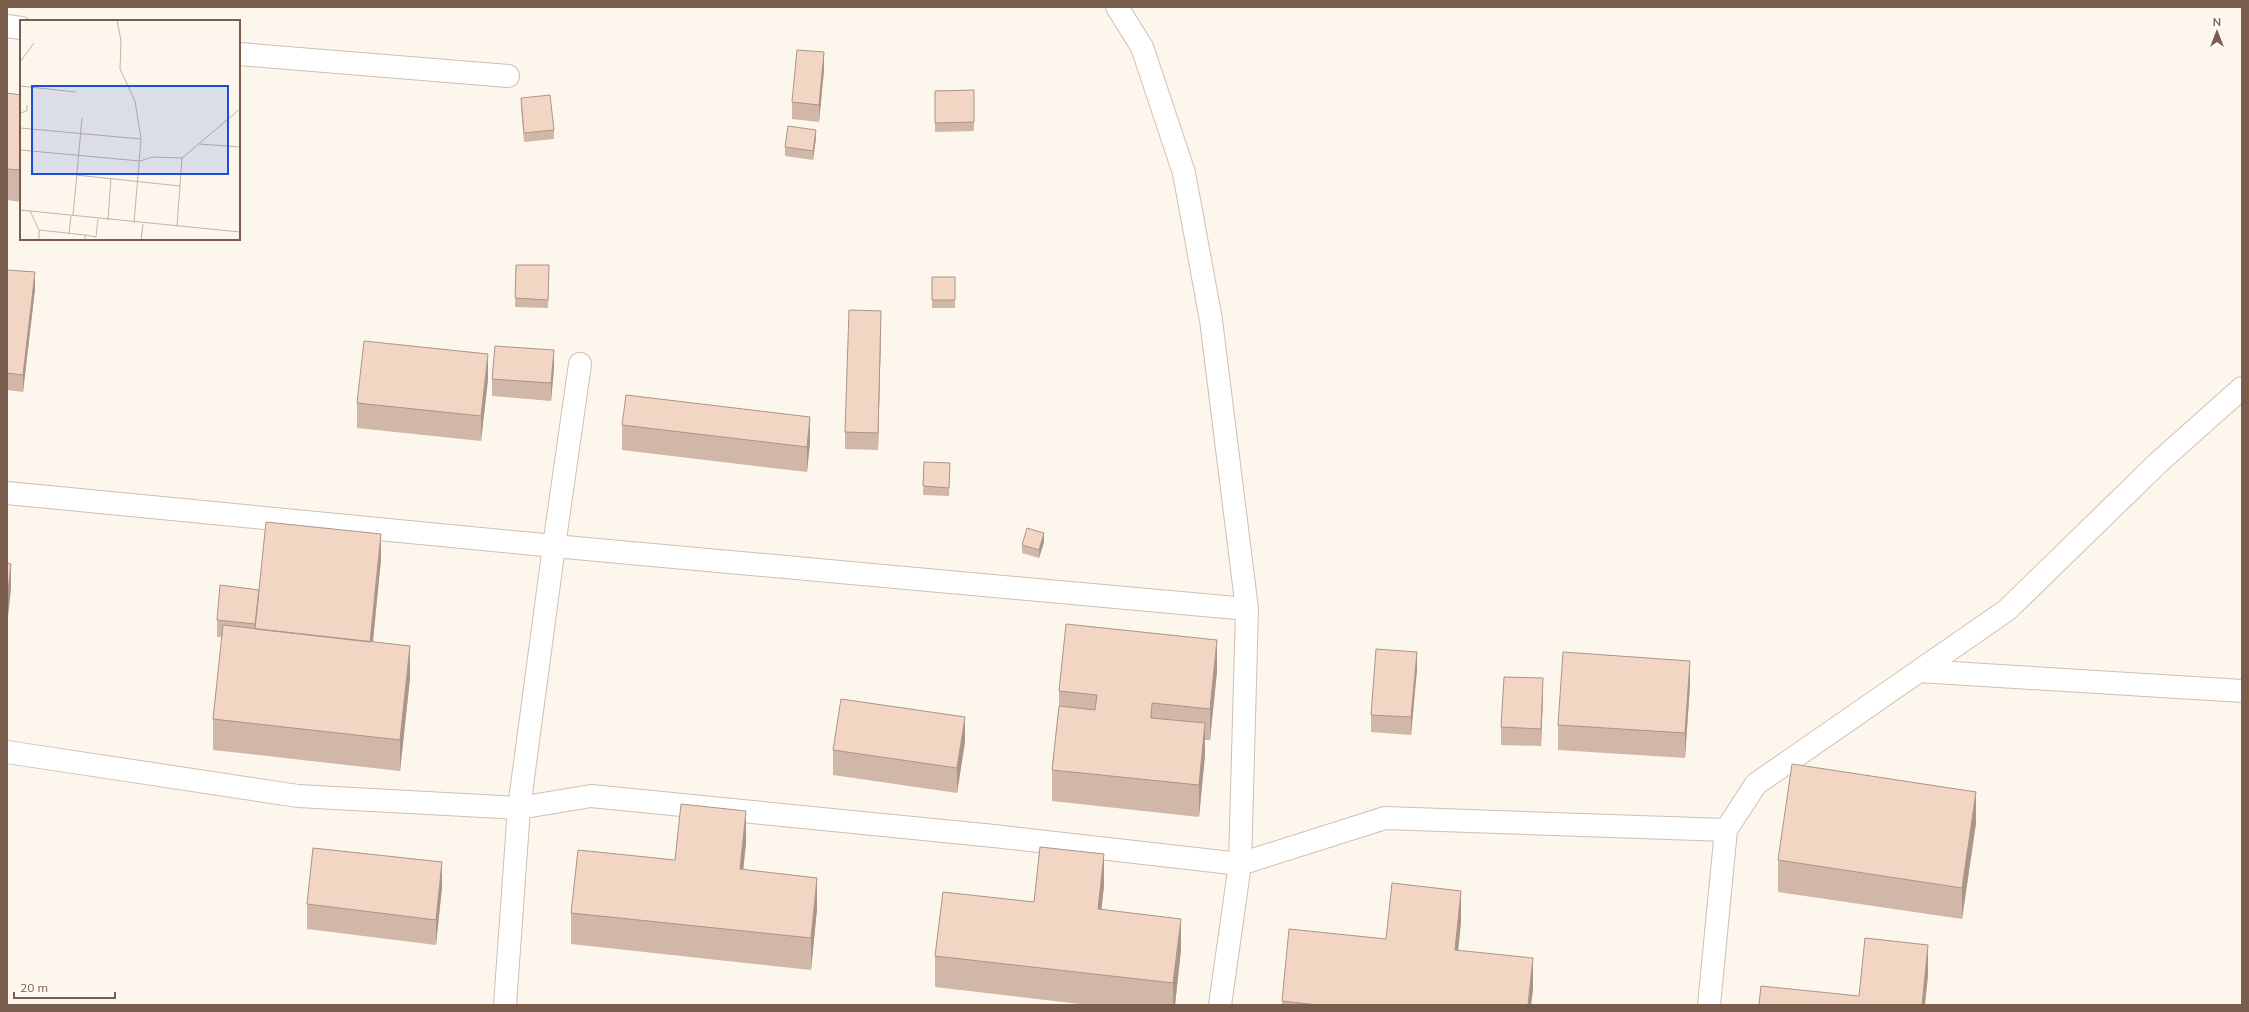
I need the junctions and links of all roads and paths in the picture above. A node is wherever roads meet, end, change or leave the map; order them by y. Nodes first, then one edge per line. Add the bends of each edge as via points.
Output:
1 (1117, 7) edge
2 (7, 26) edge
3 (20, 28) edge
4 (240, 54) edge
5 (508, 76) dead end
6 (580, 364) dead end
7 (2242, 388) edge
8 (7, 493) edge
9 (554, 546) junction
10 (1247, 609) junction
11 (1919, 671) junction
12 (2242, 691) edge
13 (7, 752) edge
14 (519, 808) junction
15 (1726, 830) junction
16 (1240, 864) junction
17 (505, 1005) edge
18 (1220, 1005) edge
19 (1709, 1005) edge

1 - 10 street via 1142,47 1184,173 1211,320
2 - 3 street
4 - 5 street
6 - 9 street
7 - 11 street via 2159,462 2007,610
8 - 9 street
9 - 10 street
9 - 14 street
10 - 16 street
11 - 12 street
11 - 15 street via 1756,784
13 - 14 street via 298,796
14 - 16 street via 590,796
14 - 17 street
15 - 16 street via 1385,818
15 - 19 street
16 - 18 street

